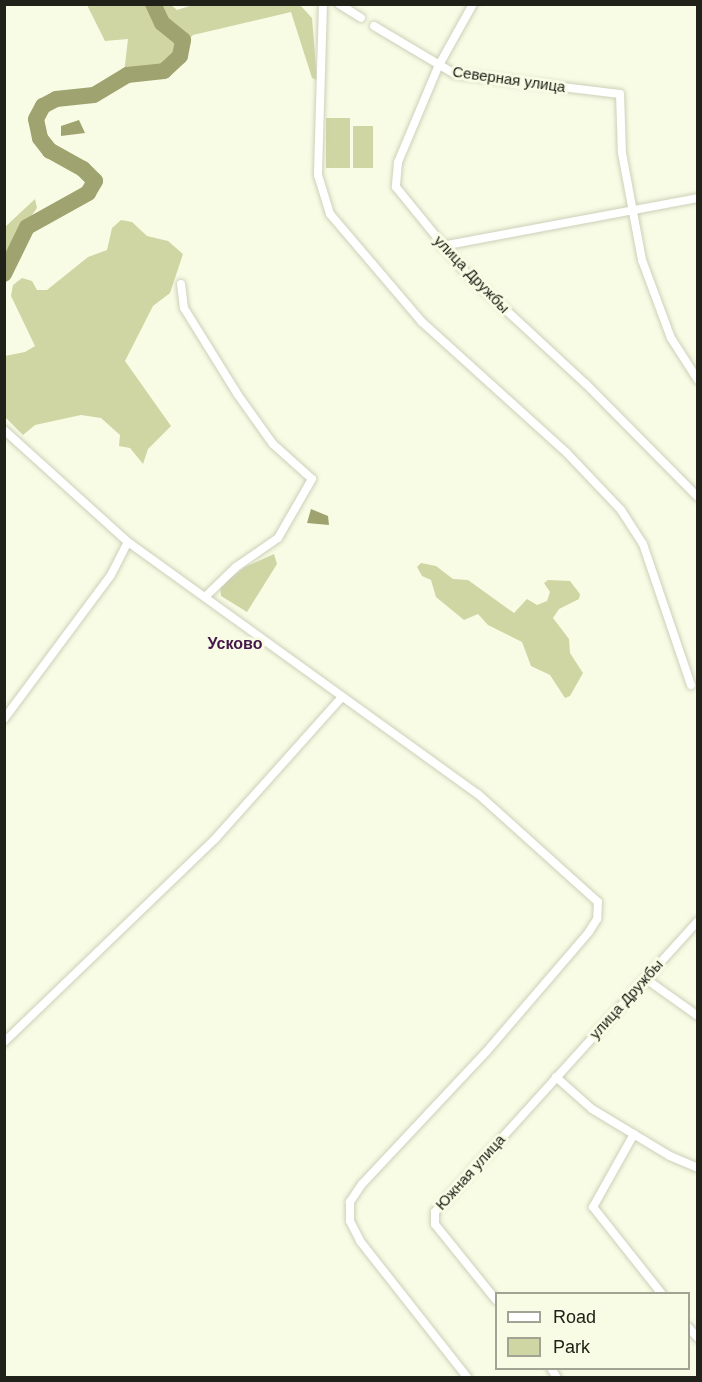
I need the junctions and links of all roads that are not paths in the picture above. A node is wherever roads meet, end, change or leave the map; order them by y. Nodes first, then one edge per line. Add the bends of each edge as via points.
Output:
1 (323, 4) edge
2 (339, 4) edge
3 (473, 4) edge
4 (361, 18) dead end
5 (374, 26) dead end
6 (438, 67) junction
7 (698, 198) edge
8 (630, 209) junction
9 (442, 246) junction
10 (181, 284) dead end
11 (698, 380) edge
12 (4, 430) edge
13 (698, 497) edge
14 (128, 542) junction
15 (207, 595) junction
16 (691, 685) dead end
17 (342, 699) junction
18 (4, 720) edge
19 (698, 921) edge
20 (646, 979) junction
21 (698, 1016) edge
22 (4, 1042) edge
23 (556, 1077) junction
24 (634, 1134) junction
25 (698, 1168) edge
26 (661, 1292) edge
27 (495, 1299) edge
28 (468, 1377) edge

1 - 16 street via 318,175 330,214 422,322 550,438 621,510 643,544
2 - 4 street
3 - 6 street, улица Дружбы
5 - 6 street, Северная улица
6 - 8 street, Северная улица via 455,74 620,94 622,153
6 - 9 street, улица Дружбы via 398,162 394,182
7 - 8 street
8 - 9 street
8 - 11 street via 656,302 671,338
9 - 13 street, улица Дружбы
10 - 15 street via 184,308 238,395 273,444 312,479 278,538 230,572
12 - 14 street
14 - 15 street
14 - 18 street via 111,575
15 - 17 street
17 - 22 street via 208,846
17 - 28 street via 478,794 591,893 600,910 581,940 486,1052 362,1184 351,1202 350,1221 360,1241
19 - 20 street, улица Дружбы
20 - 21 street
20 - 23 street, улица Дружбы
23 - 24 street via 592,1109
23 - 27 street, Южная улица via 433,1216
24 - 25 street
24 - 26 street via 592,1207

